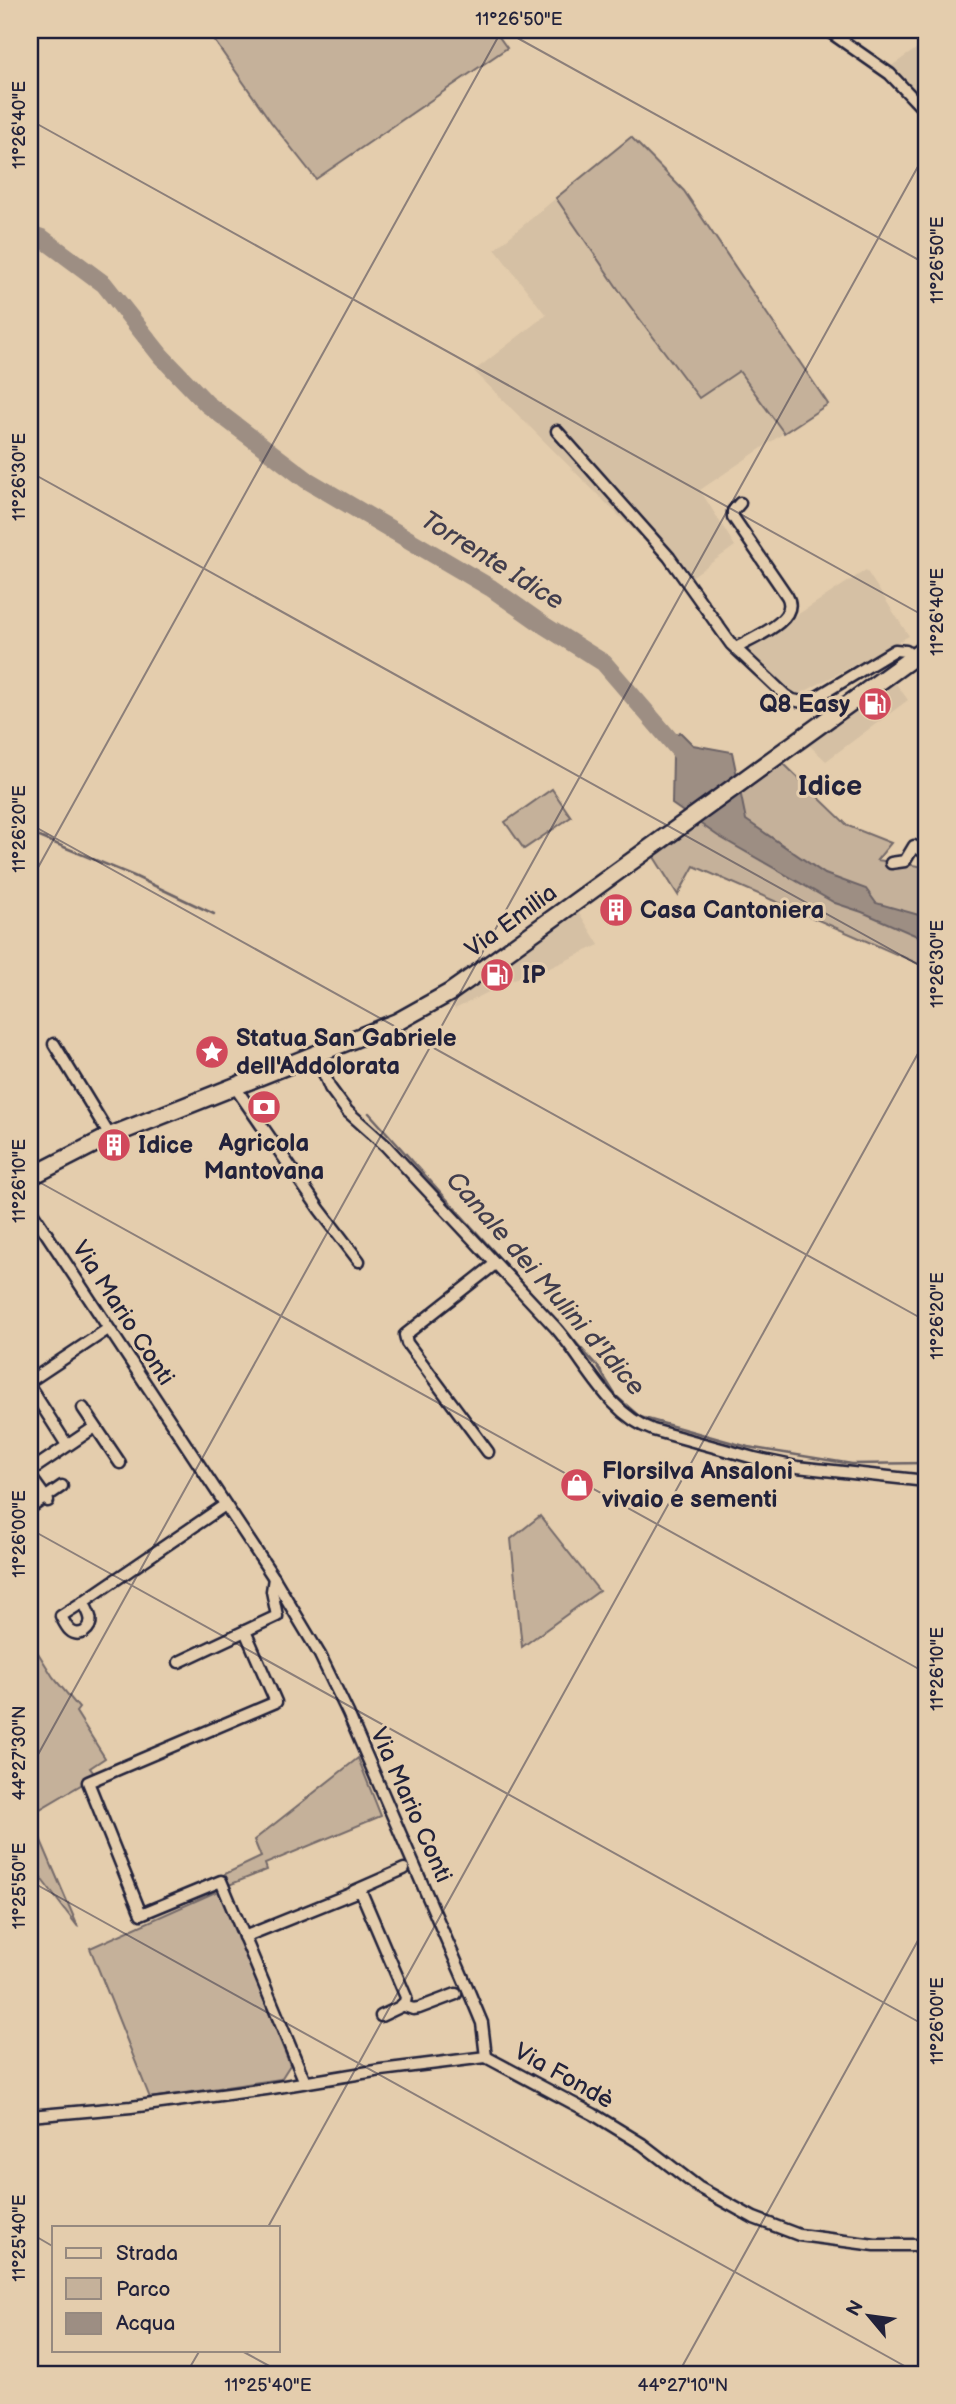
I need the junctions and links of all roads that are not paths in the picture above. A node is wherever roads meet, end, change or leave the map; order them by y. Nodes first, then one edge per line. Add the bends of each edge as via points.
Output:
1 (827, 30) edge
2 (926, 112) edge
3 (557, 430) dead end
4 (740, 503) dead end
5 (736, 648) junction
6 (920, 653) edge
7 (877, 661) junction
8 (898, 669) junction
9 (926, 853) edge
10 (891, 863) dead end
11 (54, 1044) dead end
12 (316, 1054) junction
13 (235, 1087) junction
14 (110, 1136) junction
15 (30, 1177) edge
16 (30, 1209) edge
17 (359, 1261) dead end
18 (495, 1264) junction
19 (108, 1329) junction
20 (30, 1381) edge
21 (30, 1388) edge
22 (83, 1408) dead end
23 (95, 1427) junction
24 (66, 1445) junction
25 (488, 1452) dead end
26 (120, 1463) dead end
27 (30, 1473) edge
28 (926, 1481) edge
29 (62, 1486) dead end
30 (46, 1499) junction
31 (225, 1505) junction
32 (30, 1508) edge
33 (274, 1578) junction
34 (83, 1602) dead end
35 (245, 1631) junction
36 (179, 1662) dead end
37 (404, 1869) dead end
38 (354, 1892) junction
39 (244, 1937) junction
40 (457, 1994) dead end
41 (402, 2005) junction
42 (381, 2015) dead end
43 (486, 2057) junction
44 (305, 2082) junction
45 (30, 2116) edge
46 (926, 2245) edge

1 - 2 street via 890,74
3 - 5 street, Via Emilia via 669,557
4 - 5 street via 733,517 791,602 783,620
5 - 7 street, Via Emilia via 785,695 804,703
6 - 7 street, Via Emilia via 895,650
6 - 8 main road, Via Emilia
7 - 8 street via 889,660
8 - 12 main road, Via Emilia via 449,993 397,1021
9 - 10 street via 914,846 905,861
11 - 14 street
12 - 13 main road, Via Emilia
12 - 18 street via 330,1088 347,1111 385,1145
13 - 14 main road, Via Emilia
13 - 17 street
14 - 15 main road, Via Emilia
16 - 19 street, Via Mario Conti
18 - 25 street via 405,1335
18 - 28 street via 574,1348 612,1402 639,1425 786,1465
19 - 20 street
19 - 31 street, Via Mario Conti
21 - 24 street
22 - 23 street
23 - 24 street
23 - 26 street
24 - 27 street
27 - 30 street
29 - 30 street
30 - 32 street
31 - 33 street, Via Mario Conti
31 - 34 street
33 - 35 street via 276,1616
33 - 43 street, Via Mario Conti via 320,1655 424,1886 482,2023
35 - 36 street
35 - 39 street via 276,1702 89,1782 141,1914 221,1881
37 - 38 street
38 - 39 street
38 - 41 street via 362,1894 406,1997
39 - 44 street
40 - 41 street via 419,2008
41 - 42 street
43 - 44 street, Via Fondè
43 - 46 street, Via Fondè via 593,2114 698,2187 754,2218 799,2235 875,2245
44 - 45 street, Via Fondè via 131,2108

